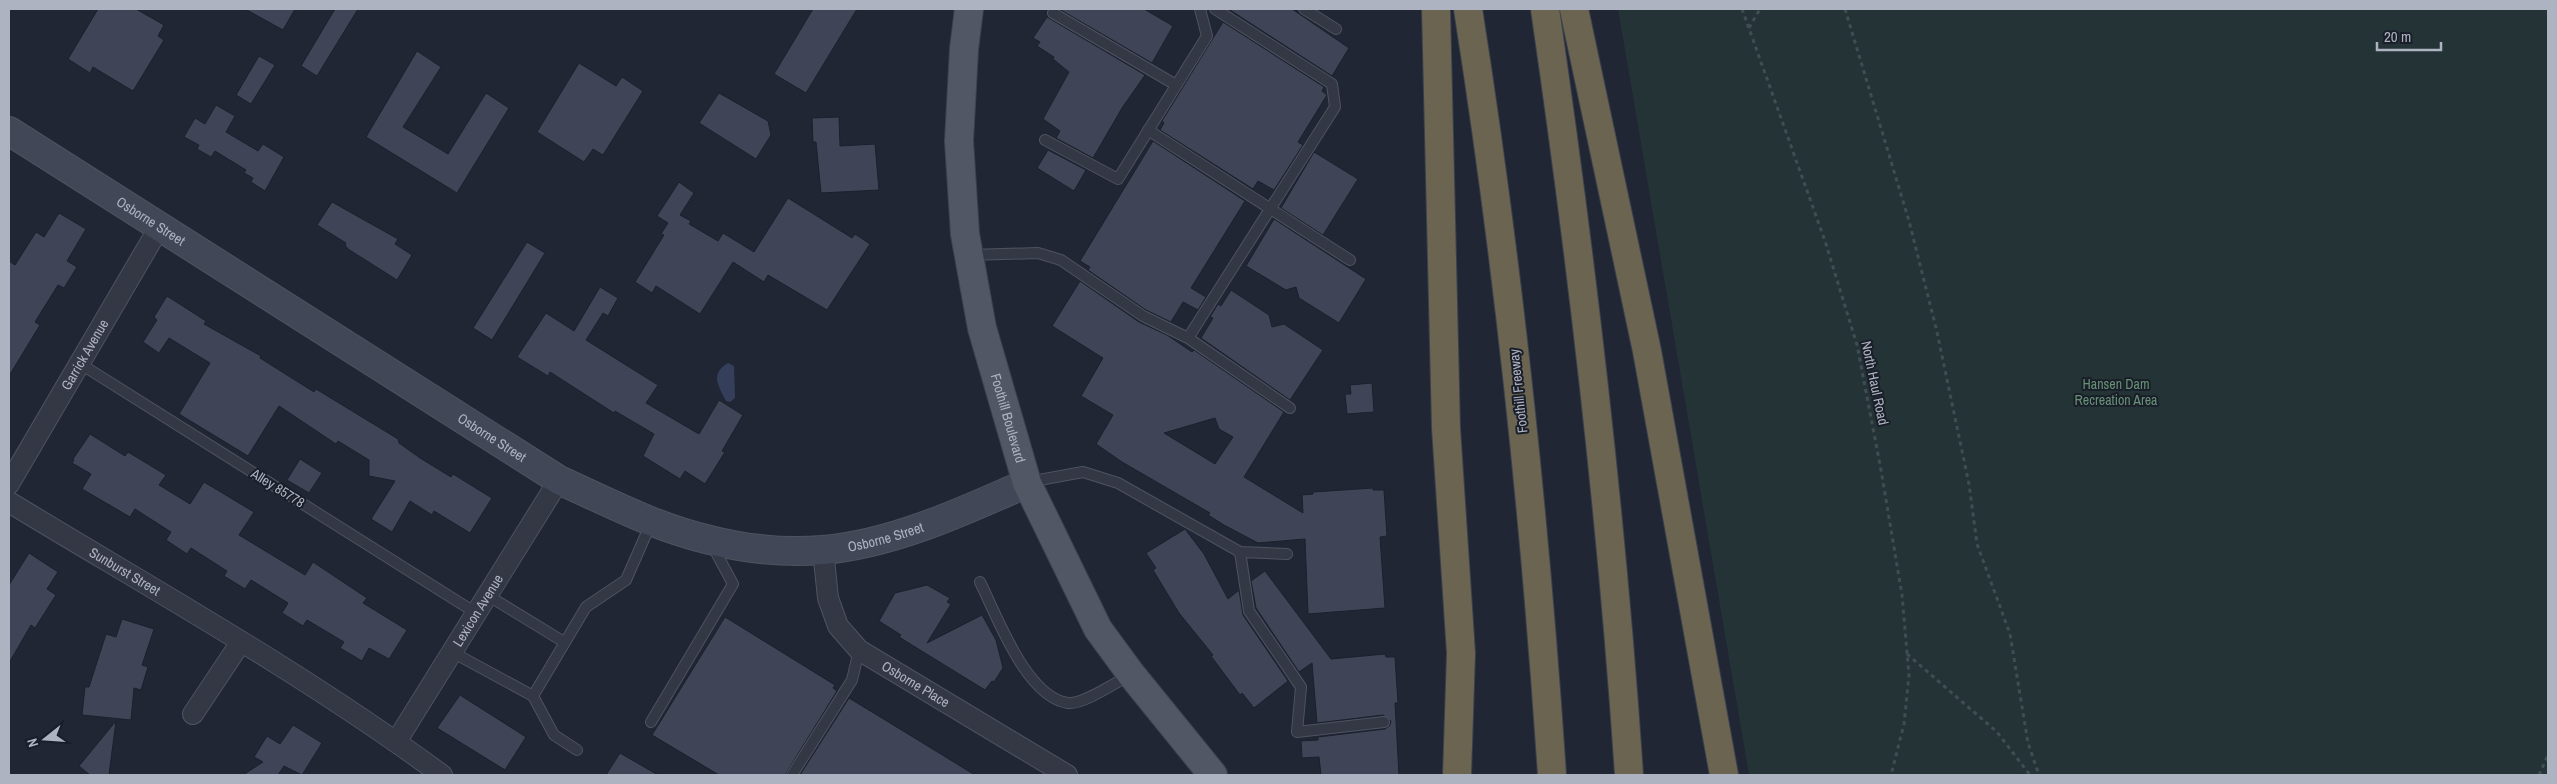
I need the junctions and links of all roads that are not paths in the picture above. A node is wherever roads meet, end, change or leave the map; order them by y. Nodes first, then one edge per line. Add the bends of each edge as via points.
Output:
1 (969, 9) edge
2 (1200, 9) edge
3 (1215, 9) edge
4 (1304, 9) edge
5 (1436, 9) edge
6 (1468, 9) edge
7 (1545, 9) edge
8 (1574, 9) edge
9 (1053, 13) dead end
10 (1336, 29) dead end
11 (1176, 85) junction
12 (1148, 130) junction
13 (9, 131) edge
14 (1045, 140) dead end
15 (1270, 210) junction
16 (160, 226) junction
17 (969, 255) junction
18 (1350, 260) dead end
19 (1188, 338) junction
20 (79, 364) junction
21 (1290, 408) dead end
22 (559, 480) junction
23 (1027, 482) junction
24 (9, 484) edge
25 (9, 502) edge
26 (652, 521) junction
27 (709, 540) junction
28 (823, 550) junction
29 (1240, 552) junction
30 (1287, 554) dead end
31 (980, 582) dead end
32 (487, 595) junction
33 (476, 613) junction
34 (241, 642) junction
35 (564, 642) junction
36 (859, 650) junction
37 (452, 652) junction
38 (1131, 674) junction
39 (533, 696) junction
40 (193, 714) dead end
41 (651, 722) dead end
42 (1384, 722) dead end
43 (396, 742) junction
44 (577, 750) dead end
45 (442, 775) edge
46 (792, 775) edge
47 (1067, 775) edge
48 (1212, 775) edge
49 (1457, 775) edge
50 (1552, 775) edge
51 (1628, 775) edge
52 (1724, 775) edge

1 - 17 main road, Foothill Boulevard via 959,141
2 - 11 lane via 1207,36
3 - 15 lane via 1332,84 1335,107
4 - 10 lane
5 - 49 highway via 1446,428 1461,653
6 - 50 highway, Foothill Freeway via 1490,155 1526,462
7 - 51 highway via 1577,239 1604,474
8 - 52 highway via 1646,341
9 - 11 lane
11 - 12 lane
12 - 14 lane via 1118,179
12 - 15 lane
13 - 16 main road, Osborne Street
15 - 18 lane
15 - 19 lane
16 - 20 street, Garrick Avenue
16 - 22 main road, Osborne Street
17 - 19 lane via 1038,253 1061,260 1143,316
17 - 23 main road, Foothill Boulevard via 982,328
19 - 21 lane
20 - 24 street, Garrick Avenue
20 - 33 lane, Alley 85778
22 - 26 main road, Osborne Street
22 - 32 street, Lexicon Avenue
23 - 28 main road, Osborne Street via 955,515 870,542
23 - 29 lane via 1083,472 1118,483
23 - 38 main road, Foothill Boulevard via 1098,629
25 - 34 street, Sunburst Street
26 - 27 main road, Osborne Street
26 - 35 lane via 626,580 586,607
27 - 28 main road, Osborne Street via 768,550
27 - 41 lane via 733,584
28 - 36 street, Osborne Place via 828,598 838,626
29 - 30 lane
29 - 42 lane via 1249,611 1301,687 1297,732
31 - 38 lane via 1024,670 1049,695 1068,703 1079,702
32 - 33 street, Lexicon Avenue
32 - 35 lane
33 - 37 street, Lexicon Avenue
34 - 40 street
34 - 43 street, Sunburst Street
35 - 39 lane
36 - 46 lane via 852,680
36 - 47 street, Osborne Place
37 - 39 lane
37 - 43 street, Lexicon Avenue
38 - 48 main road, Foothill Boulevard
39 - 44 lane via 554,734
43 - 45 street, Sunburst Street

